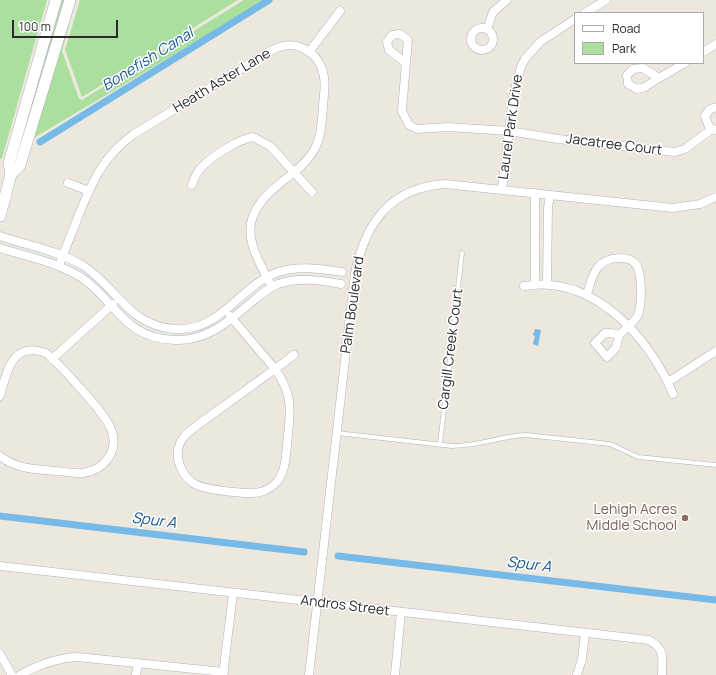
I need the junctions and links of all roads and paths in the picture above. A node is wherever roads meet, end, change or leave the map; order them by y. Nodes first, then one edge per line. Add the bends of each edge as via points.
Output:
1 (56, 0) edge
2 (70, 0) edge
3 (507, 0) edge
4 (606, 0) edge
5 (340, 11) dead end
6 (587, 12) edge
7 (574, 20) edge
8 (486, 28) dead end
9 (716, 44) edge
10 (704, 51) edge
11 (309, 52) junction
12 (406, 64) dead end
13 (683, 64) edge
14 (659, 78) dead end
15 (716, 107) edge
16 (714, 130) edge
17 (509, 131) junction
18 (294, 172) junction
19 (11, 174) junction
20 (68, 184) dead end
21 (192, 185) dead end
22 (502, 189) junction
23 (89, 191) junction
24 (312, 192) dead end
25 (535, 193) junction
26 (550, 195) junction
27 (716, 197) edge
28 (0, 216) edge
29 (0, 236) edge
30 (0, 248) edge
31 (462, 253) dead end
32 (62, 256) junction
33 (59, 266) junction
34 (320, 269) junction
35 (342, 272) dead end
36 (267, 277) junction
37 (319, 280) junction
38 (547, 283) junction
39 (341, 284) dead end
40 (534, 284) junction
41 (524, 286) dead end
42 (272, 287) junction
43 (587, 294) junction
44 (119, 300) junction
45 (110, 307) junction
46 (225, 311) junction
47 (232, 320) junction
48 (629, 326) junction
49 (619, 335) dead end
50 (716, 352) edge
51 (294, 355) dead end
52 (52, 359) junction
53 (275, 369) junction
54 (668, 382) junction
55 (673, 394) dead end
56 (0, 396) edge
57 (337, 433) junction
58 (440, 444) junction
59 (0, 456) edge
60 (716, 466) edge
61 (0, 566) edge
62 (233, 592) junction
63 (318, 603) junction
64 (401, 612) junction
65 (585, 633) junction
66 (0, 654) edge
67 (138, 663) junction
68 (224, 674) edge
69 (12, 675) edge
70 (20, 675) edge
71 (136, 675) edge
72 (309, 675) edge
73 (395, 675) edge
74 (577, 675) edge
75 (662, 675) edge

1 - 19 main road via 9,163
2 - 19 main road via 20,165
3 - 8 street via 493,12
4 - 6 street
5 - 11 street
7 - 17 street, Laurel Park Drive via 540,42 525,59 515,87
9 - 10 street
11 - 18 street via 319,62 325,75 320,128 314,151
11 - 23 street, Heath Aster Lane via 294,45 278,47 134,134 117,147 104,162
12 - 17 street, Jacatree Court via 402,111 409,125 426,129
13 - 14 street
15 - 16 street, Jacatree Court via 709,110 706,116 706,124
16 - 17 street, Jacatree Court via 685,149 675,152
17 - 22 street, Laurel Park Drive
18 - 21 street via 262,140 245,138 202,166
18 - 24 street
18 - 36 street via 268,194 252,218 250,237
19 - 28 main road
20 - 23 street
22 - 25 street, Palm Boulevard
22 - 57 street, Palm Boulevard via 460,184 428,186 395,201 369,229 362,244 355,273
23 - 32 street, Heath Aster Lane
25 - 26 street, Palm Boulevard
25 - 40 street
26 - 27 street, Palm Boulevard via 673,208 700,204
26 - 38 street
29 - 32 street
30 - 33 street
31 - 58 lane, Cargill Creek Court
32 - 33 street, Heath Aster Lane
32 - 44 street via 93,273
33 - 45 street via 83,279
34 - 35 street
34 - 36 street via 293,269
34 - 37 street
36 - 42 street
36 - 46 street
37 - 39 street
37 - 42 street via 298,280
38 - 40 street
38 - 43 street
40 - 41 street
42 - 47 street
43 - 48 street
43 - 48 street via 597,268 606,260 614,258 632,261 637,266 641,293 638,315
44 - 45 street
44 - 46 street via 137,317 152,324 176,329 204,324
45 - 47 street via 141,332 161,339 174,340 207,335
45 - 52 street
46 - 47 street
47 - 53 street
48 - 49 street
48 - 54 street via 653,356
50 - 54 street
51 - 53 street
52 - 56 street via 38,350 20,353 8,369
52 - 59 street via 111,428 114,447 110,456 98,469 82,473 15,465
53 - 53 street via 287,389 290,413 285,462 276,483 255,493 209,488 193,483 179,464 179,446 183,438
54 - 55 street
57 - 58 lane
57 - 63 street, Palm Boulevard
58 - 60 lane via 469,446 514,435 526,435 610,444 638,457
61 - 62 street, Andros Street
62 - 63 street, Andros Street
62 - 68 street
63 - 64 street, Andros Street
63 - 72 street, Palm Boulevard
64 - 65 street, Andros Street
64 - 73 street
65 - 74 street
65 - 75 street, Andros Street via 648,640 658,645 662,654
66 - 69 street
67 - 68 street
67 - 70 street via 95,658 65,658 39,665
67 - 71 street

